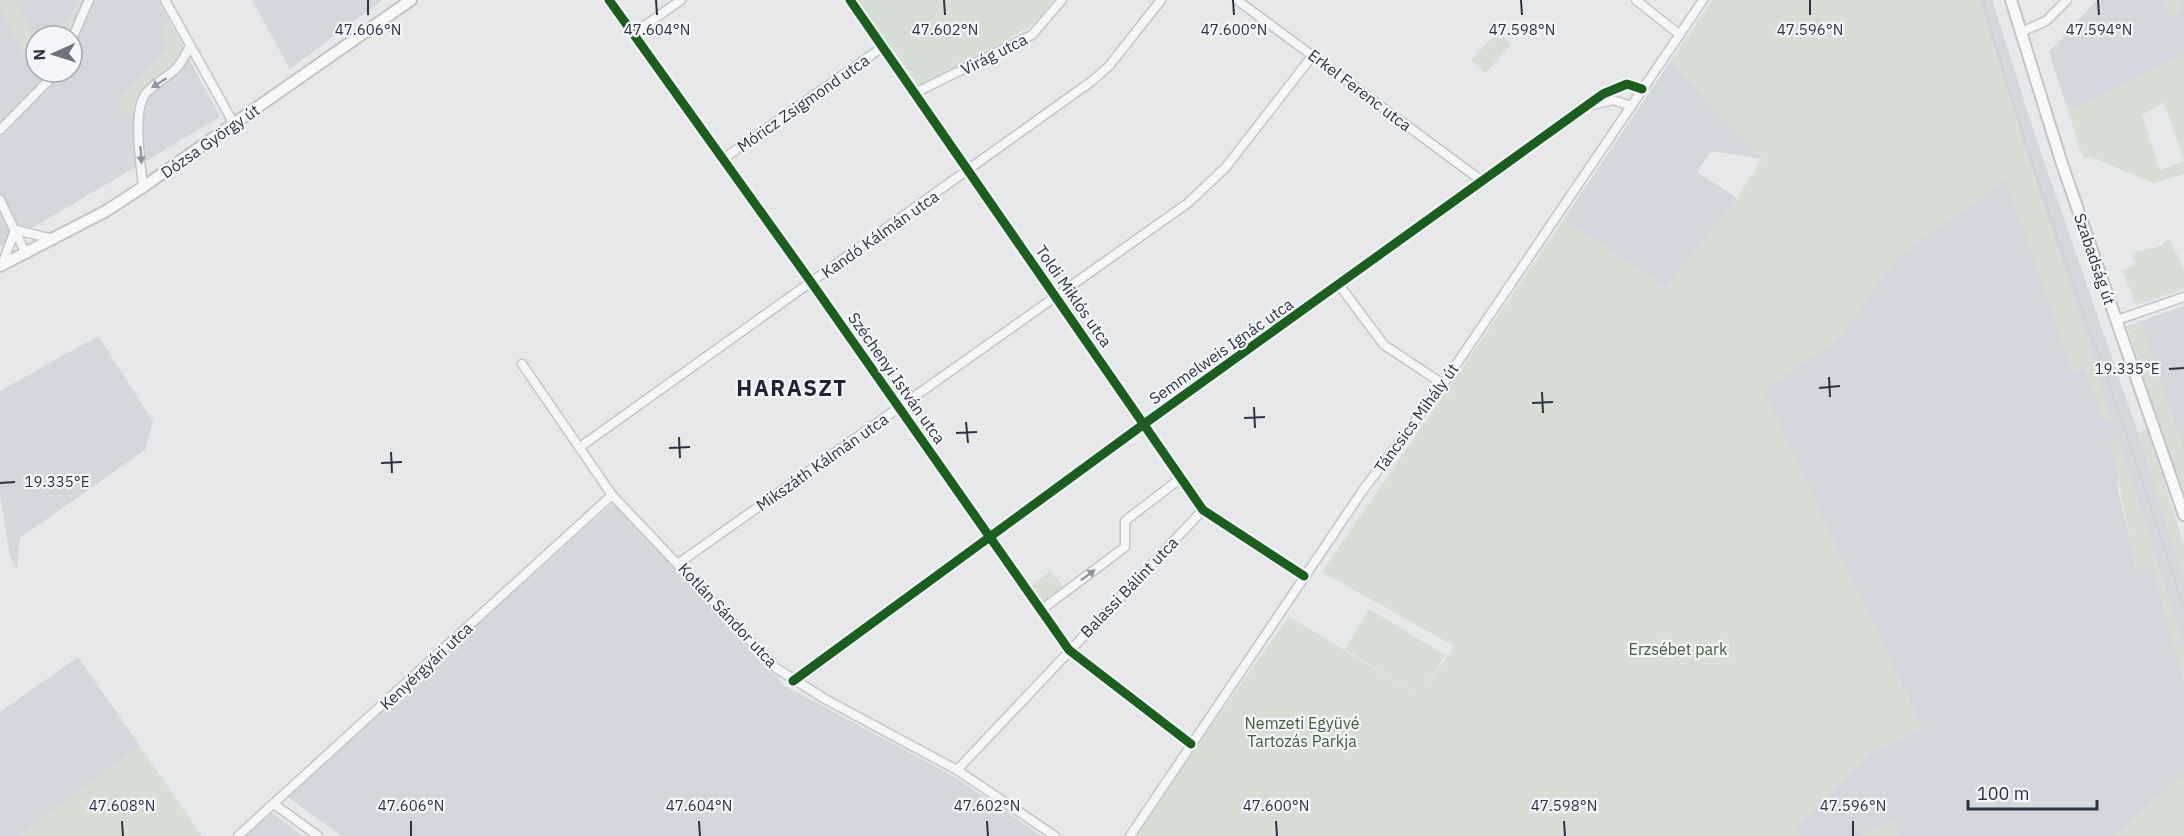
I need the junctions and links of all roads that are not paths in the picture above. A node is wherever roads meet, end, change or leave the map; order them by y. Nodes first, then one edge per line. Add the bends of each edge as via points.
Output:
1 (89, 0) edge
2 (165, 0) edge
3 (411, 0) edge
4 (609, 0) edge
5 (681, 0) edge
6 (850, 0) edge
7 (1062, 0) edge
8 (1161, 0) edge
9 (1237, 0) edge
10 (1636, 0) edge
11 (1703, 0) edge
12 (2012, 0) edge
13 (2067, 0) edge
14 (79, 24) edge
15 (2021, 32) junction
16 (633, 34) junction
17 (1680, 34) junction
18 (884, 46) junction
19 (189, 48) junction
20 (1313, 55) junction
21 (45, 84) edge
22 (1642, 89) junction
23 (915, 93) junction
24 (1631, 106) junction
25 (1586, 107) junction
26 (234, 124) junction
27 (0, 130) edge
28 (723, 159) junction
29 (968, 171) junction
30 (1482, 181) junction
31 (143, 187) junction
32 (0, 200) edge
33 (15, 230) junction
34 (54, 239) junction
35 (26, 254) junction
36 (1, 265) edge
37 (811, 282) junction
38 (1340, 285) junction
39 (1057, 296) junction
40 (2184, 297) edge
41 (2117, 320) junction
42 (522, 364) dead end
43 (1443, 384) junction
44 (899, 407) junction
45 (1144, 423) junction
46 (580, 447) junction
47 (1181, 478) junction
48 (612, 495) junction
49 (1203, 510) junction
50 (2184, 515) edge
51 (991, 537) junction
52 (679, 563) junction
53 (1304, 576) junction
54 (1041, 610) junction
55 (1069, 650) junction
56 (793, 681) junction
57 (1191, 744) junction
58 (957, 770) junction
59 (274, 804) junction
60 (238, 836) edge
61 (318, 836) edge
62 (1055, 836) edge
63 (1130, 836) edge

1 - 14 street
2 - 19 street
3 - 26 main road, Dózsa György út
4 - 16 street, Széchenyi István utca
5 - 16 street
6 - 18 street, Toldi Miklós utca
7 - 23 street, Virág utca via 1032,35
8 - 29 street, Kandó Kálmán utca via 1100,75
9 - 20 street, Erkel Ferenc utca
10 - 17 street
11 - 17 street, Táncsics Mihály út
12 - 15 main road, Szabadság út
13 - 15 street via 2046,21
15 - 41 main road, Szabadság út
16 - 28 street, Széchenyi István utca
17 - 22 street, Táncsics Mihály út
18 - 23 street, Toldi Miklós utca
18 - 28 street, Móricz Zsigmond utca
19 - 26 street
19 -> 31 street via 175,72 141,100
20 - 30 street, Erkel Ferenc utca
20 - 39 street, Mikszáth Kálmán utca via 1209,184
21 - 27 street
22 - 24 street, Táncsics Mihály út
22 - 25 street, Semmelweis Ignác utca via 1633,84 1622,85
23 - 29 street, Toldi Miklós utca
24 - 25 street, Semmelweis Ignác utca via 1613,100
24 - 43 street, Táncsics Mihály út
25 - 30 street, Semmelweis Ignác utca
26 - 31 main road, Dózsa György út
28 - 37 street, Széchenyi István utca
29 - 37 street, Kandó Kálmán utca
29 - 39 street, Toldi Miklós utca
30 - 38 street, Semmelweis Ignác utca
31 - 34 main road, Dózsa György út
32 - 33 street
33 - 34 street
33 - 35 street
33 - 36 street
34 - 35 main road, Dózsa György út
35 - 36 main road, Dózsa György út
37 - 44 street, Széchenyi István utca
37 - 46 street, Kandó Kálmán utca
38 - 43 street via 1384,345
38 - 45 street, Semmelweis Ignác utca
39 - 44 street, Mikszáth Kálmán utca
39 - 45 street, Toldi Miklós utca
40 - 41 street
41 - 50 main road, Szabadság út
42 - 46 street, Kotlán Sándor utca
43 - 53 street, Táncsics Mihály út
44 - 51 street, Széchenyi István utca
44 - 52 street, Mikszáth Kálmán utca
45 - 47 street, Toldi Miklós utca
45 - 51 street, Semmelweis Ignác utca
46 - 48 street, Kotlán Sándor utca
47 - 49 street, Toldi Miklós utca
54 -> 47 street via 1125,547 1125,521
48 - 52 street, Kotlán Sándor utca
48 - 59 street, Kenyérgyári utca
49 - 53 street, Toldi Miklós utca
49 - 55 street, Balassi Bálint utca
51 - 54 street, Széchenyi István utca
51 - 56 street, Semmelweis Ignác utca
52 - 56 street, Kotlán Sándor utca via 776,668
53 - 57 street, Táncsics Mihály út
54 - 55 street, Széchenyi István utca
55 - 57 street, Széchenyi István utca
55 - 58 street, Balassi Bálint utca
56 - 58 street, Kotlán Sándor utca
57 - 63 street, Táncsics Mihály út
58 - 62 street, Kotlán Sándor utca
59 - 60 street, Kenyérgyári utca
59 - 61 street

